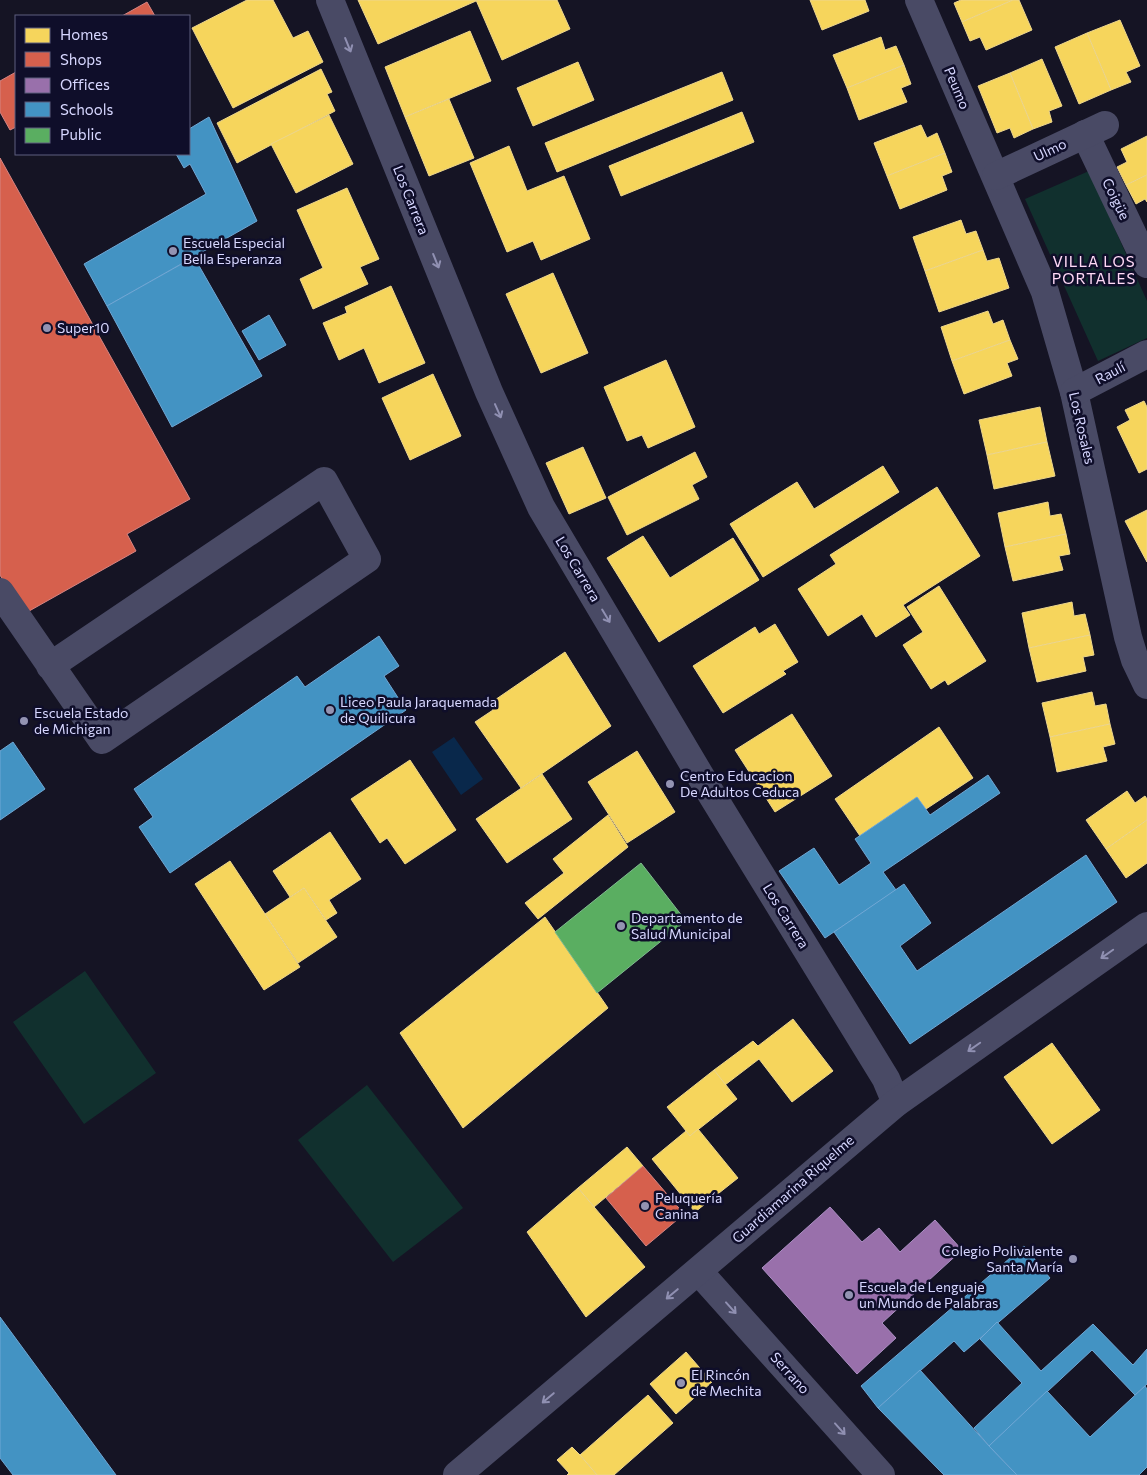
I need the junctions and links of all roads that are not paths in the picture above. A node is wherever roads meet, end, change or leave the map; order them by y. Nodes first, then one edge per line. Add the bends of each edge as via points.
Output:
1 (330, 0) edge
2 (919, 0) edge
3 (1095, 130) joint
4 (996, 176) junction
5 (1147, 264) edge
6 (1147, 354) edge
7 (1074, 392) junction
8 (0, 592) edge
9 (1138, 631) edge
10 (50, 666) junction
11 (1147, 685) edge
12 (1147, 926) edge
13 (896, 1103) junction
14 (699, 1272) junction
15 (457, 1475) edge
16 (882, 1475) edge

1 -> 13 street, Los Carrera via 489,392 541,507 886,1079
2 - 4 street, Peumo
3 - 4 street, Ulmo
3 - 5 street, Coigüe
4 - 7 street, Los Rosales via 1045,292
6 - 7 street, Raulí
7 - 9 street, Los Rosales
8 - 10 street
9 - 11 street, Los Rosales via 1136,660
10 - 10 street via 324,481 367,559 102,740
12 -> 13 street, Guardiamarina Riquelme
13 - 14 street, Guardiamarina Riquelme
14 -> 15 street, Guardiamarina Riquelme
14 -> 16 street, Serrano

